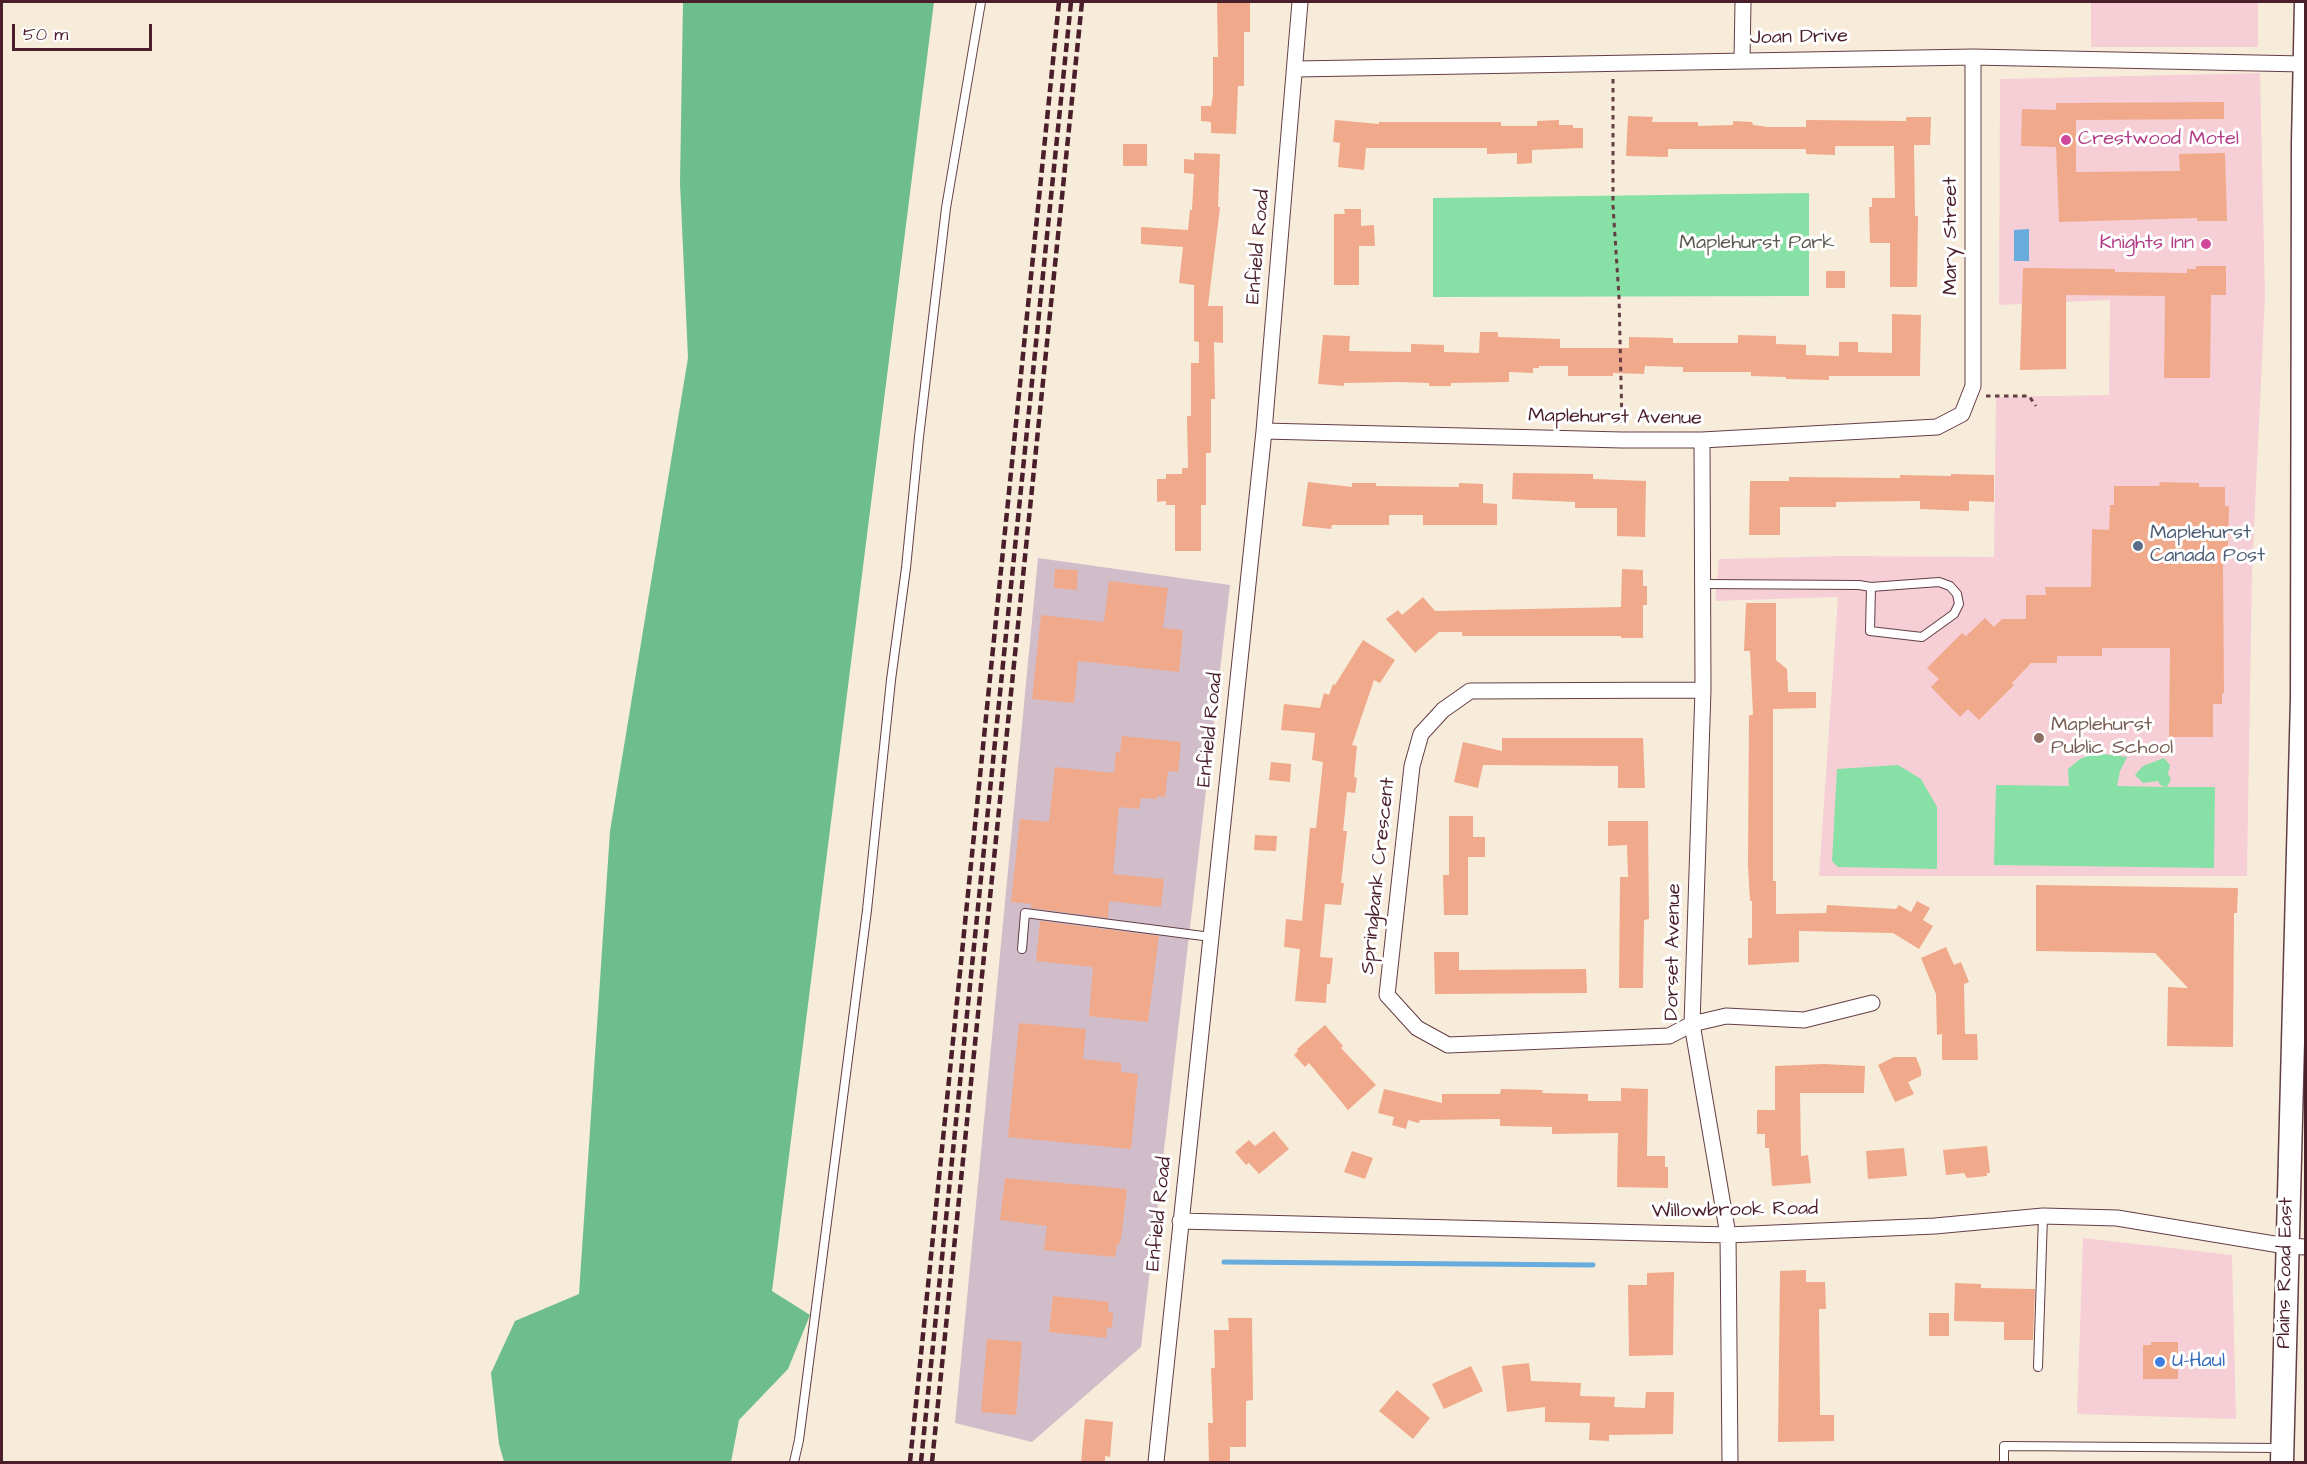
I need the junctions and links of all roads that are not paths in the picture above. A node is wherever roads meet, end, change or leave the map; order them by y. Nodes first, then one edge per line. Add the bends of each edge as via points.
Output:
1 (981, 2) edge
2 (1300, 2) edge
3 (1743, 2) edge
4 (2306, 3) edge
5 (1973, 57) junction
6 (1742, 60) junction
7 (2304, 64) junction
8 (1296, 69) junction
9 (2304, 163) edge
10 (1962, 414) joint
11 (1264, 431) junction
12 (1702, 440) junction
13 (1702, 584) junction
14 (1871, 587) junction
15 (1703, 690) junction
16 (1211, 937) junction
17 (1022, 949) dead end
18 (1872, 1003) dead end
19 (1692, 1024) junction
20 (2043, 1216) junction
21 (1180, 1221) junction
22 (1728, 1235) junction
23 (2296, 1246) edge
24 (2038, 1367) dead end
25 (2282, 1455) edge
26 (794, 1462) edge
27 (1156, 1462) edge
28 (1730, 1462) edge
29 (2004, 1462) edge

1 - 26 lane via 946,208 867,910
2 - 8 street, Enfield Road
3 - 6 street
4 - 7 main road, Plains Road East
5 - 6 street, Joan Drive
5 - 7 street, Joan Drive
5 - 10 street, Mary Street via 1973,386
6 - 8 street, Joan Drive
7 - 9 main road, Plains Road East
8 - 11 street, Enfield Road
9 - 23 main road, Plains Road East
10 - 12 street, Maplehurst Avenue via 1937,427
11 - 12 street, Maplehurst Avenue
11 - 16 street, Enfield Road
12 - 13 street, Dorset Avenue
13 - 14 lane
13 - 15 street, Dorset Avenue
14 - 14 lane via 1870,631 1922,638 1953,614 1959,604 1950,586 1939,582
15 - 19 street, Dorset Avenue
15 - 19 street, Springbank Crescent via 1470,691 1443,710 1421,734 1412,766 1388,994 1417,1028 1448,1045 1669,1036
16 - 17 lane via 1025,913
16 - 21 street, Enfield Road
18 - 19 street, Springbank Crescent via 1804,1020 1726,1016
19 - 22 street, Dorset Avenue
20 - 22 street, Willowbrook Road via 1935,1226
20 - 23 street, Willowbrook Road via 2117,1218
20 - 24 lane
21 - 22 street, Willowbrook Road
21 - 27 street, Enfield Road
22 - 28 street, Dorset Avenue
23 - 25 main road, Plains Road East
25 - 29 lane via 2004,1446

